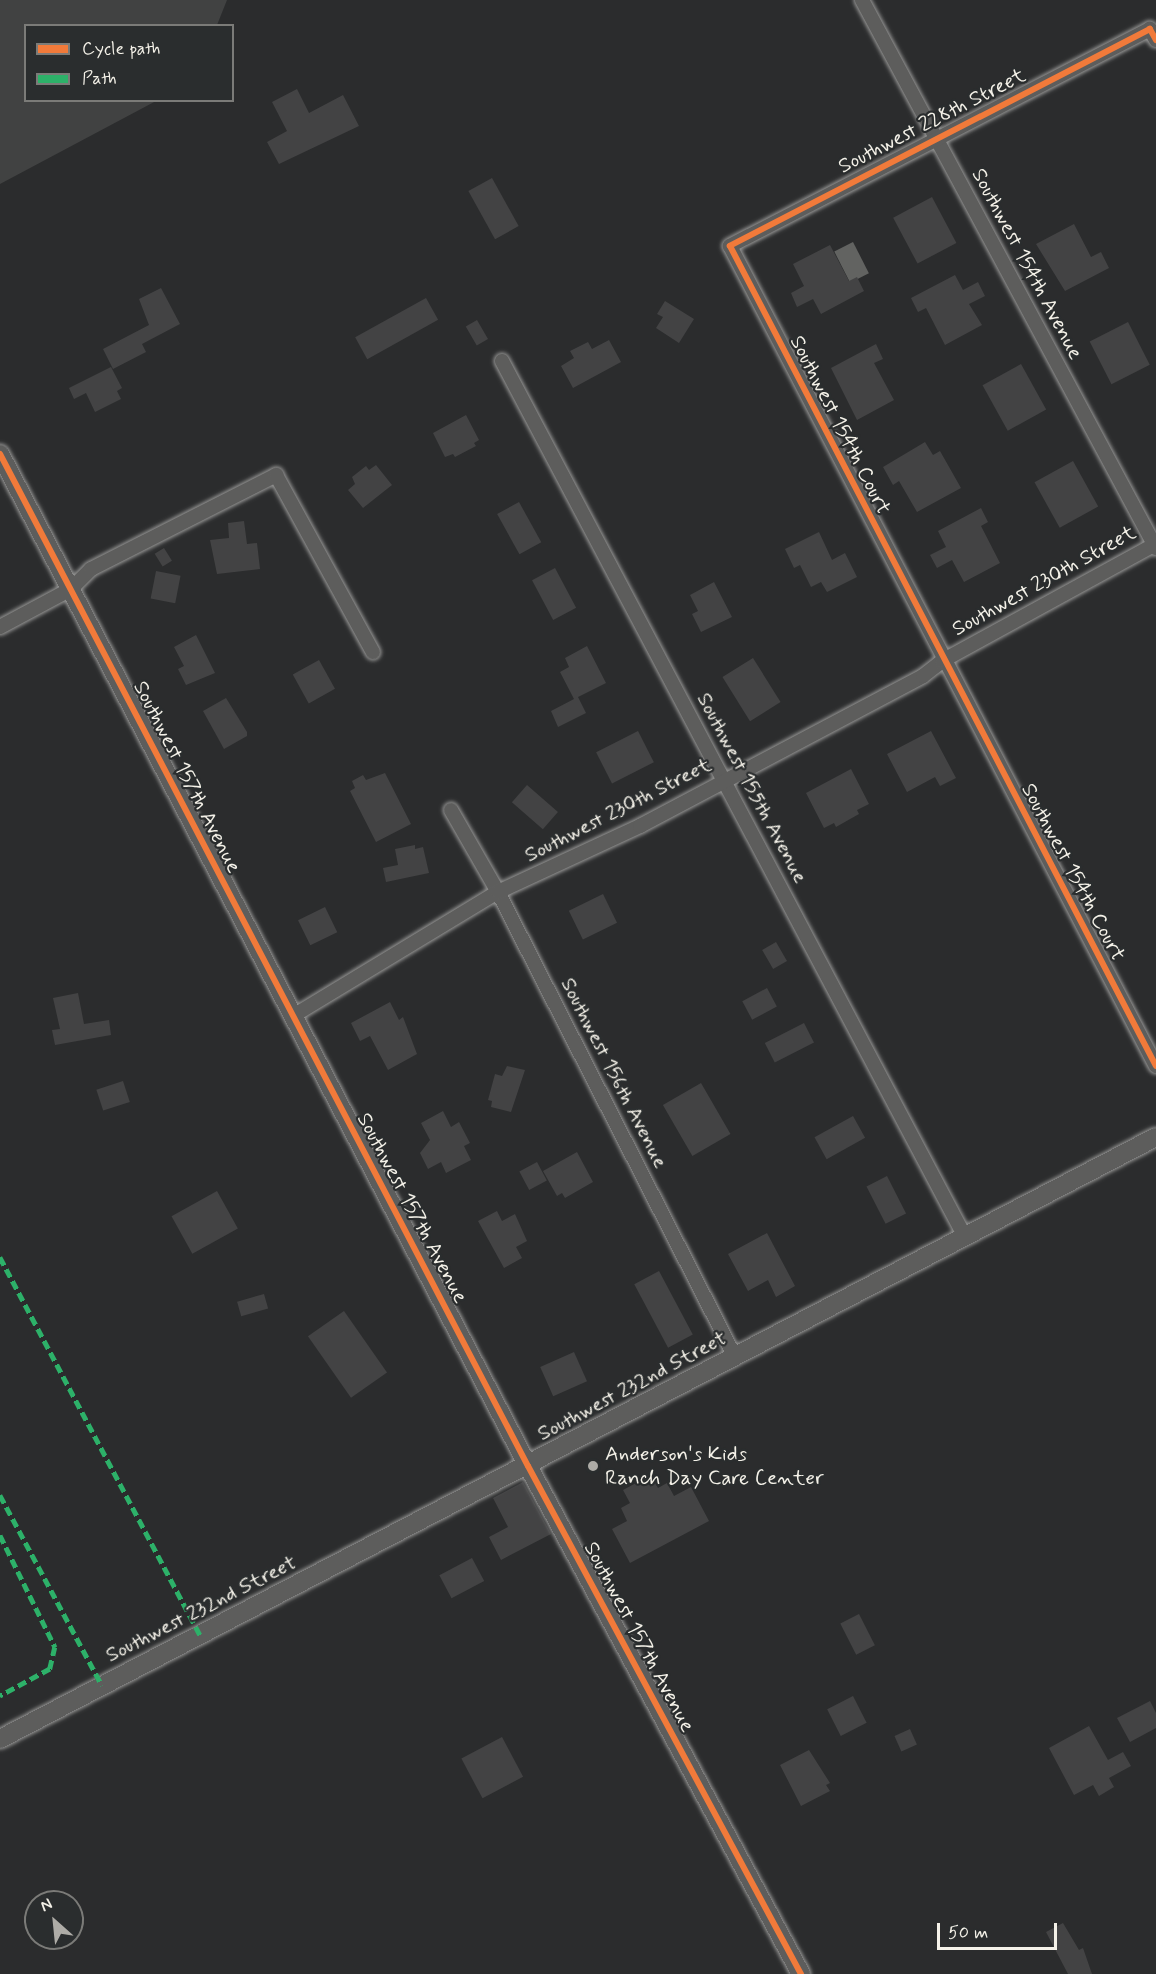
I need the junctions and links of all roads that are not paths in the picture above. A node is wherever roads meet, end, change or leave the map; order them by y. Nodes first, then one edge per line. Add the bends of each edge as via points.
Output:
1 (862, 0) edge
2 (1153, 34) edge
3 (935, 137) junction
4 (730, 246) joint
5 (502, 361) dead end
6 (0, 454) edge
7 (1155, 546) edge
8 (71, 589) junction
9 (0, 627) edge
10 (373, 652) dead end
11 (942, 661) junction
12 (724, 780) junction
13 (451, 810) dead end
14 (498, 892) junction
15 (293, 1016) junction
16 (1156, 1066) edge
17 (1156, 1137) edge
18 (964, 1235) junction
19 (735, 1357) junction
20 (528, 1466) junction
21 (0, 1739) edge
22 (801, 1974) edge

1 - 3 street, Southwest 154th Avenue
2 - 3 street, Southwest 228th Street
3 - 4 street, Southwest 228th Street
3 - 7 street, Southwest 154th Avenue
4 - 11 street, Southwest 154th Court
5 - 12 street, Southwest 155th Avenue
6 - 8 street, Southwest 157th Avenue
7 - 11 street, Southwest 230th Street
8 - 9 street
8 - 10 street via 91,569 276,475
8 - 15 street, Southwest 157th Avenue
11 - 12 street, Southwest 230th Street via 923,676
11 - 16 street, Southwest 154th Court
12 - 14 street, Southwest 230th Street via 640,826
12 - 18 street, Southwest 155th Avenue
13 - 14 street, Southwest 156th Avenue
14 - 15 street, Southwest 230th Street
14 - 19 street, Southwest 156th Avenue
15 - 20 street, Southwest 157th Avenue
17 - 18 street, Southwest 232nd Street
18 - 19 street, Southwest 232nd Street
19 - 20 street, Southwest 232nd Street
20 - 21 street, Southwest 232nd Street
20 - 22 street, Southwest 157th Avenue

